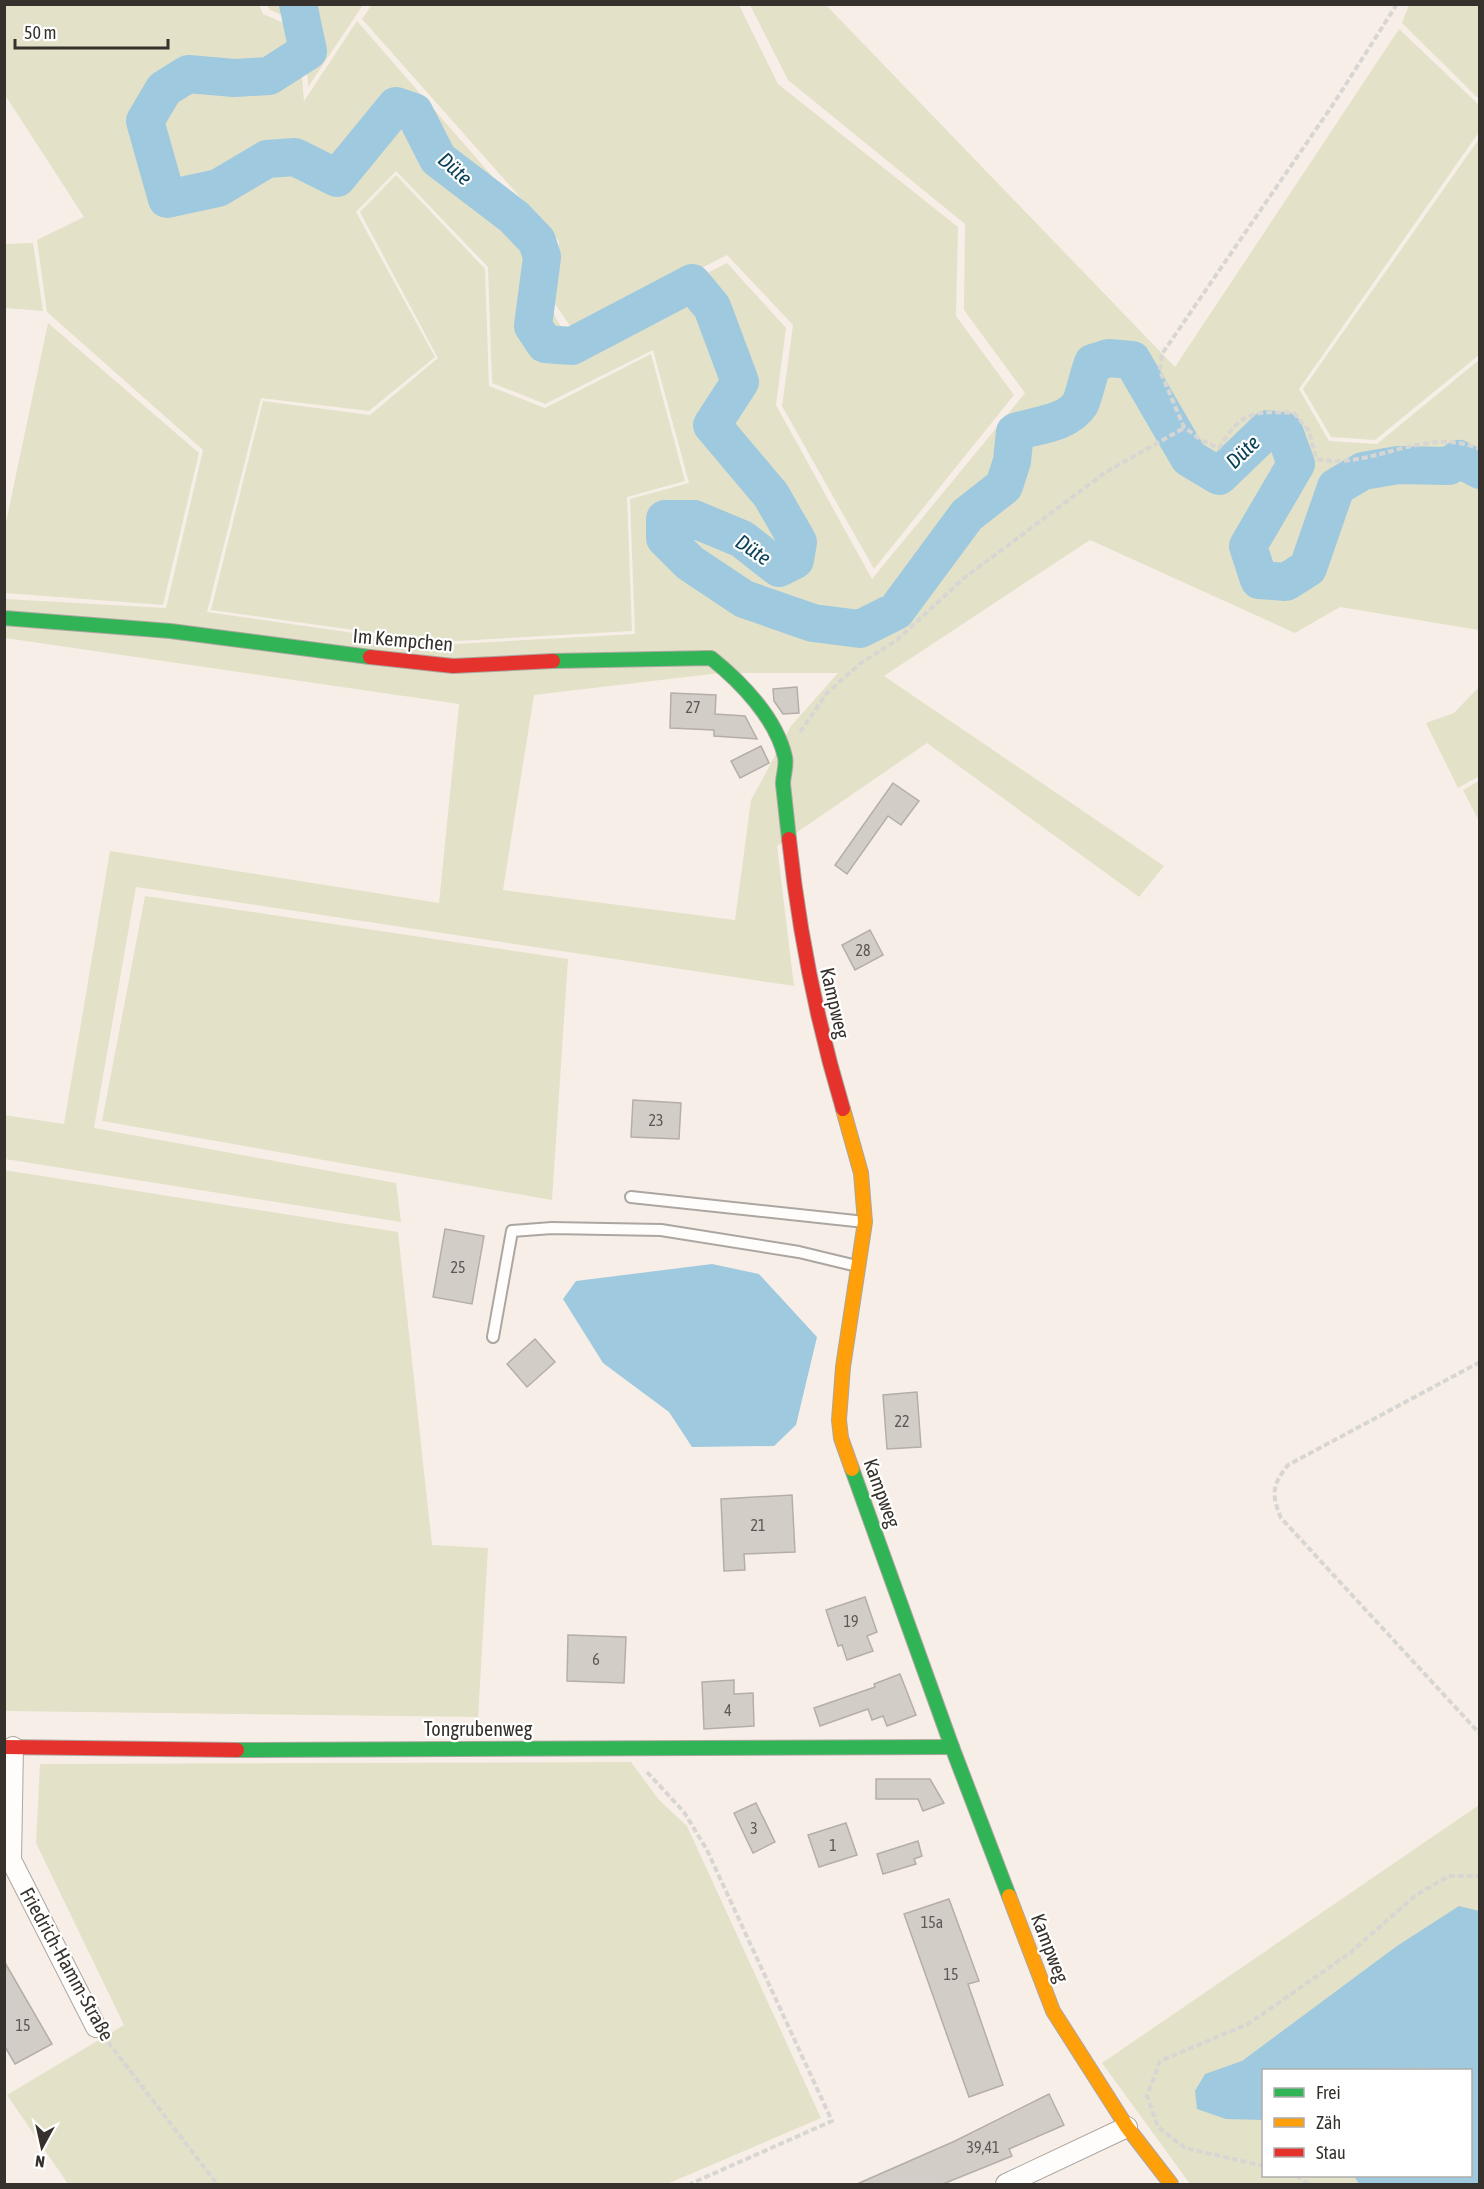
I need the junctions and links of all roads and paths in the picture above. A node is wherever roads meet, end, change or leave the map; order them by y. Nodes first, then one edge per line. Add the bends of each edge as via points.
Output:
1 (1397, 4) edge
2 (1184, 428) junction
3 (1479, 448) edge
4 (4, 618) edge
5 (785, 758) junction
6 (631, 1197) dead end
7 (865, 1222) junction
8 (860, 1266) junction
9 (493, 1337) dead end
10 (1479, 1362) edge
11 (1479, 1734) edge
12 (952, 1746) junction
13 (9, 1747) edge
14 (633, 1748) junction
15 (1479, 1876) edge
16 (96, 2027) joint
17 (1127, 2127) junction
18 (1262, 2166) edge
19 (217, 2184) edge
20 (690, 2184) edge
21 (1006, 2184) edge
22 (1172, 2184) edge

1 - 2 path via 1162,354 1160,371
2 - 3 path via 1220,448 1231,428 1258,411 1294,413 1309,431 1316,459 1336,463 1420,443 1460,440
2 - 5 path via 1106,472 964,578 897,640 861,663 827,693
4 - 5 street, Im Kempchen via 170,631 453,666 711,658 728,670 766,716
5 - 7 street, Kampweg via 783,781 798,921 824,1045 861,1173
6 - 7 lane
7 - 8 street, Kampweg
8 - 9 lane via 661,1230 552,1228 512,1232
8 - 12 street, Kampweg via 843,1367 841,1438
10 - 11 path via 1288,1465 1275,1481 1273,1500 1281,1518
12 - 14 street, Tongrubenweg
12 - 17 street, Kampweg via 1053,2011
13 - 14 street, Tongrubenweg
13 - 16 street, Friedrich-Hamm-Straße via 10,1860
14 - 20 path via 652,1779 684,1812 707,1850 832,2121
15 - 18 path via 1449,1876 1416,1895 1350,1953 1248,2024 1160,2061 1147,2096 1158,2127 1185,2148
16 - 19 path, Friedrich-Hamm-Straße
17 - 21 street
17 - 22 street, Kampweg

